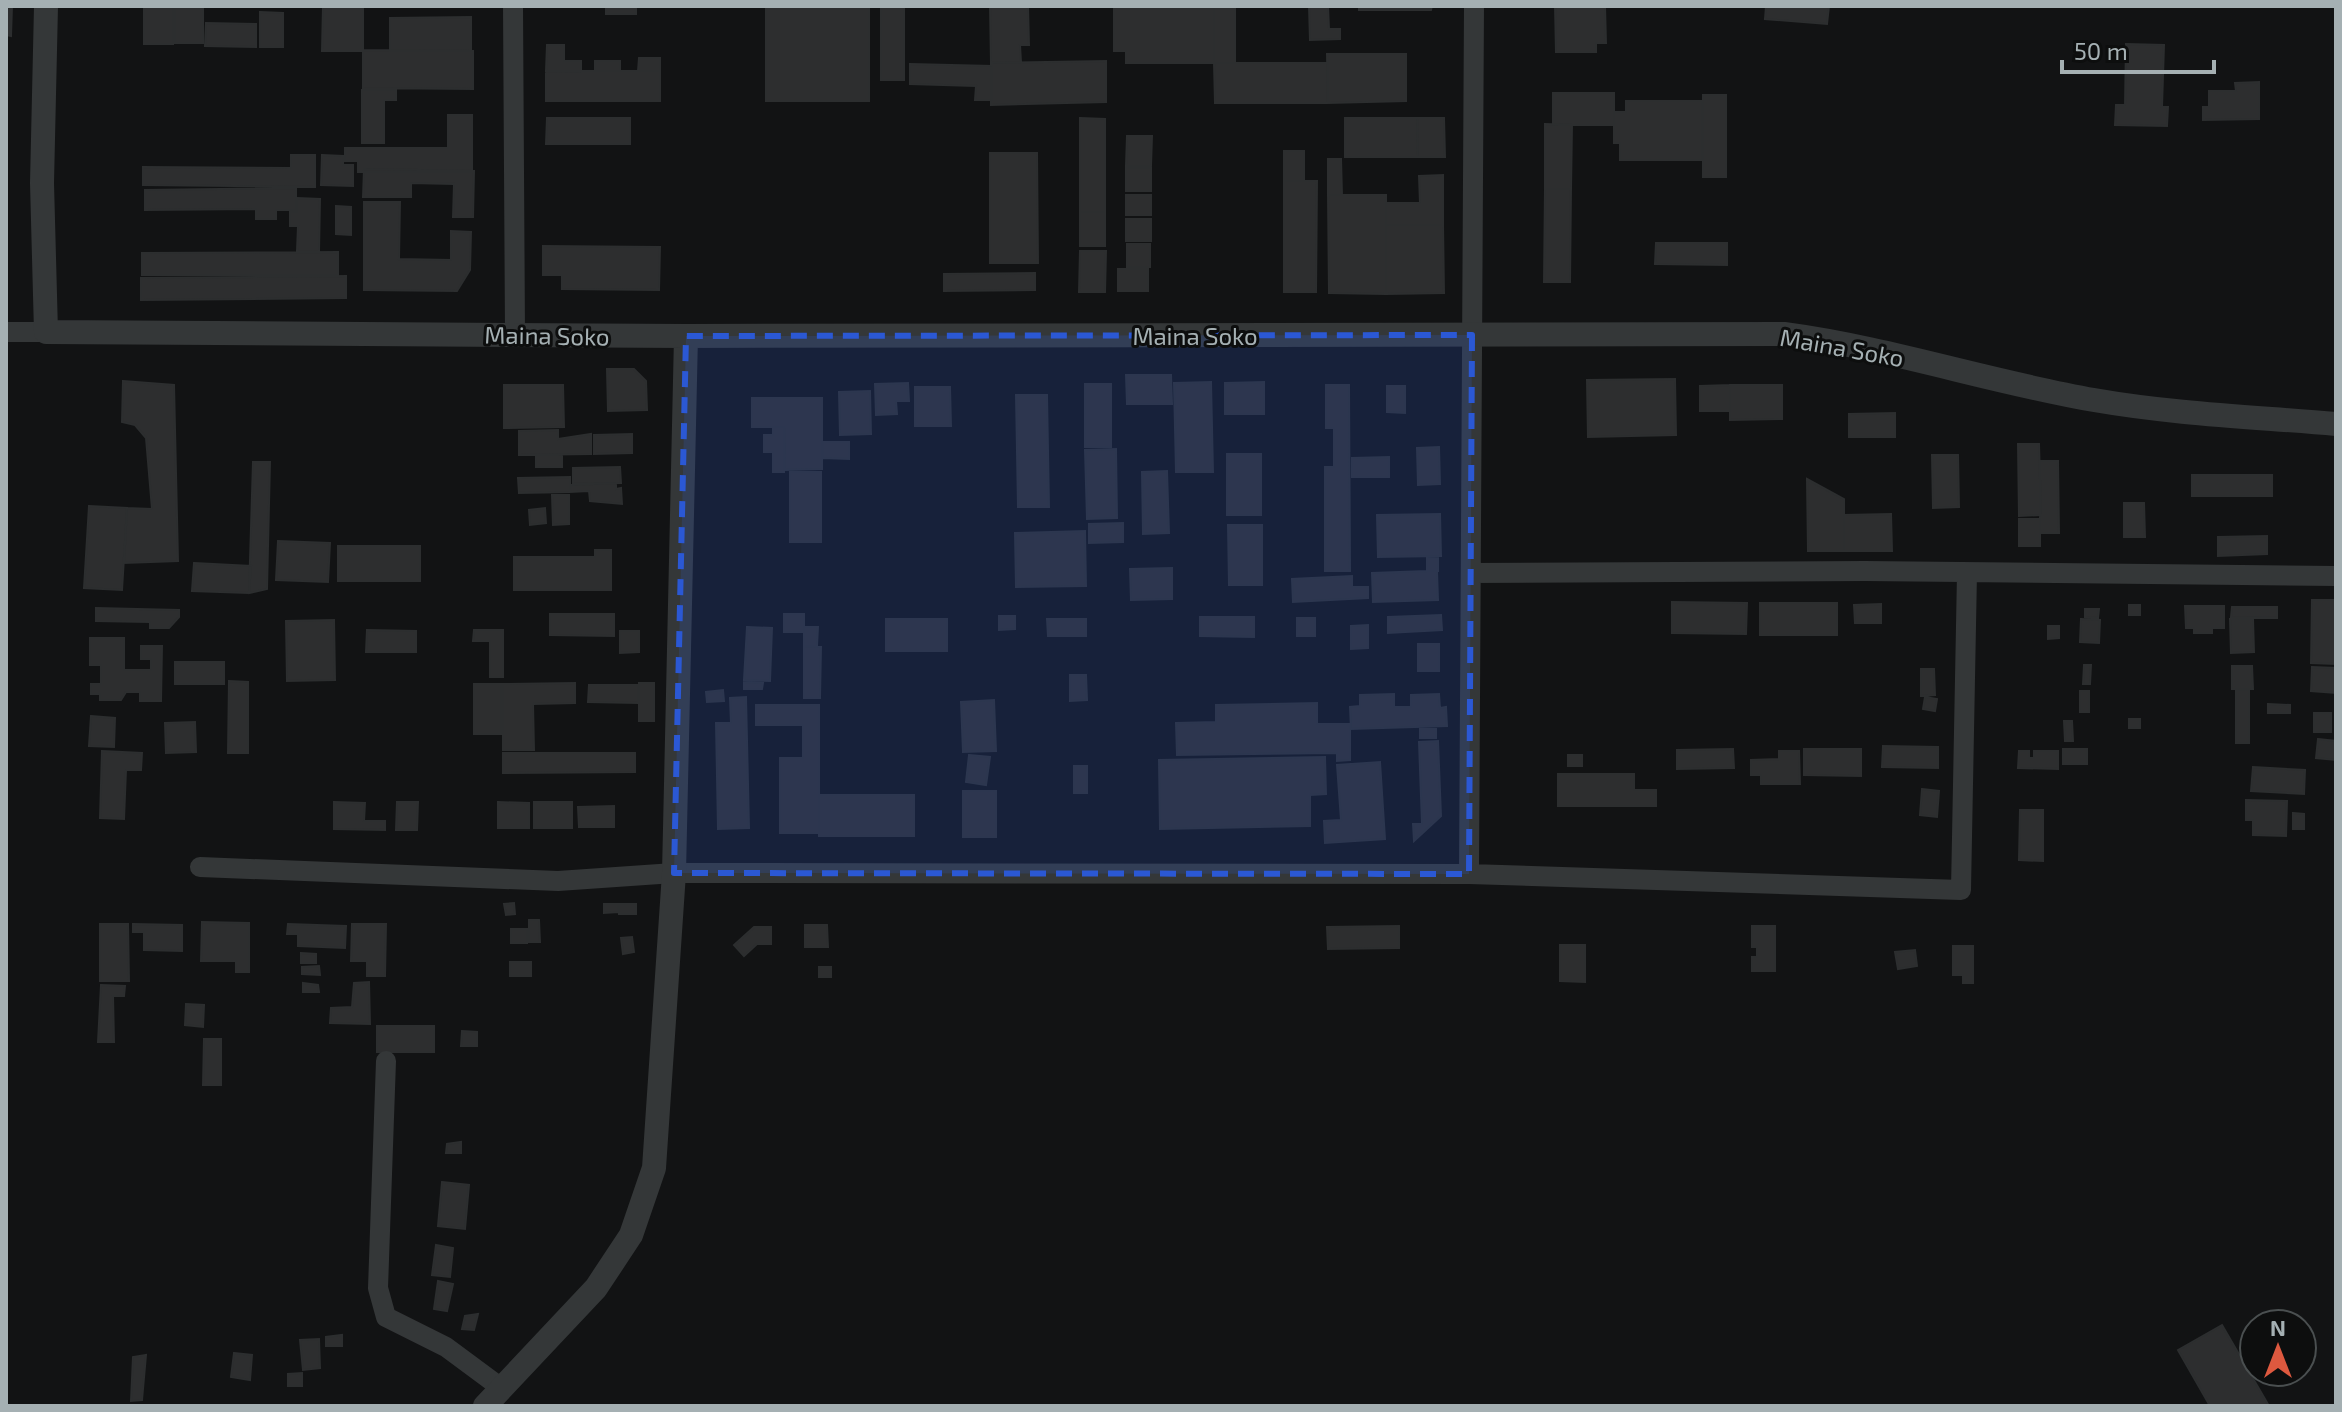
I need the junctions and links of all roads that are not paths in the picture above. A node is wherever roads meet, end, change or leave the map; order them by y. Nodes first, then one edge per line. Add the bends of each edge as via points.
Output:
1 (46, 6) edge
2 (513, 6) edge
3 (1474, 6) edge
4 (6, 332) edge
5 (46, 332) junction
6 (515, 334) junction
7 (1472, 335) junction
8 (686, 336) junction
9 (2336, 424) edge
10 (1471, 573) junction
11 (1967, 573) junction
12 (2336, 576) edge
13 (200, 867) dead end
14 (674, 873) junction
15 (1469, 874) junction
16 (386, 1061) dead end
17 (493, 1396) edge

1 - 5 street
2 - 6 street
3 - 7 street
4 - 5 street
5 - 6 street, Maina Soko
6 - 8 street, Maina Soko
7 - 8 street, Maina Soko
7 - 9 street, Maina Soko via 1784,334 2092,400
7 - 10 street
8 - 14 street
10 - 11 street
10 - 15 street
11 - 12 street
11 - 15 street via 1961,890
13 - 14 street via 558,881
14 - 15 street
14 - 17 street via 654,1168 631,1235 596,1288
16 - 17 street via 381,1305 386,1317 446,1347

